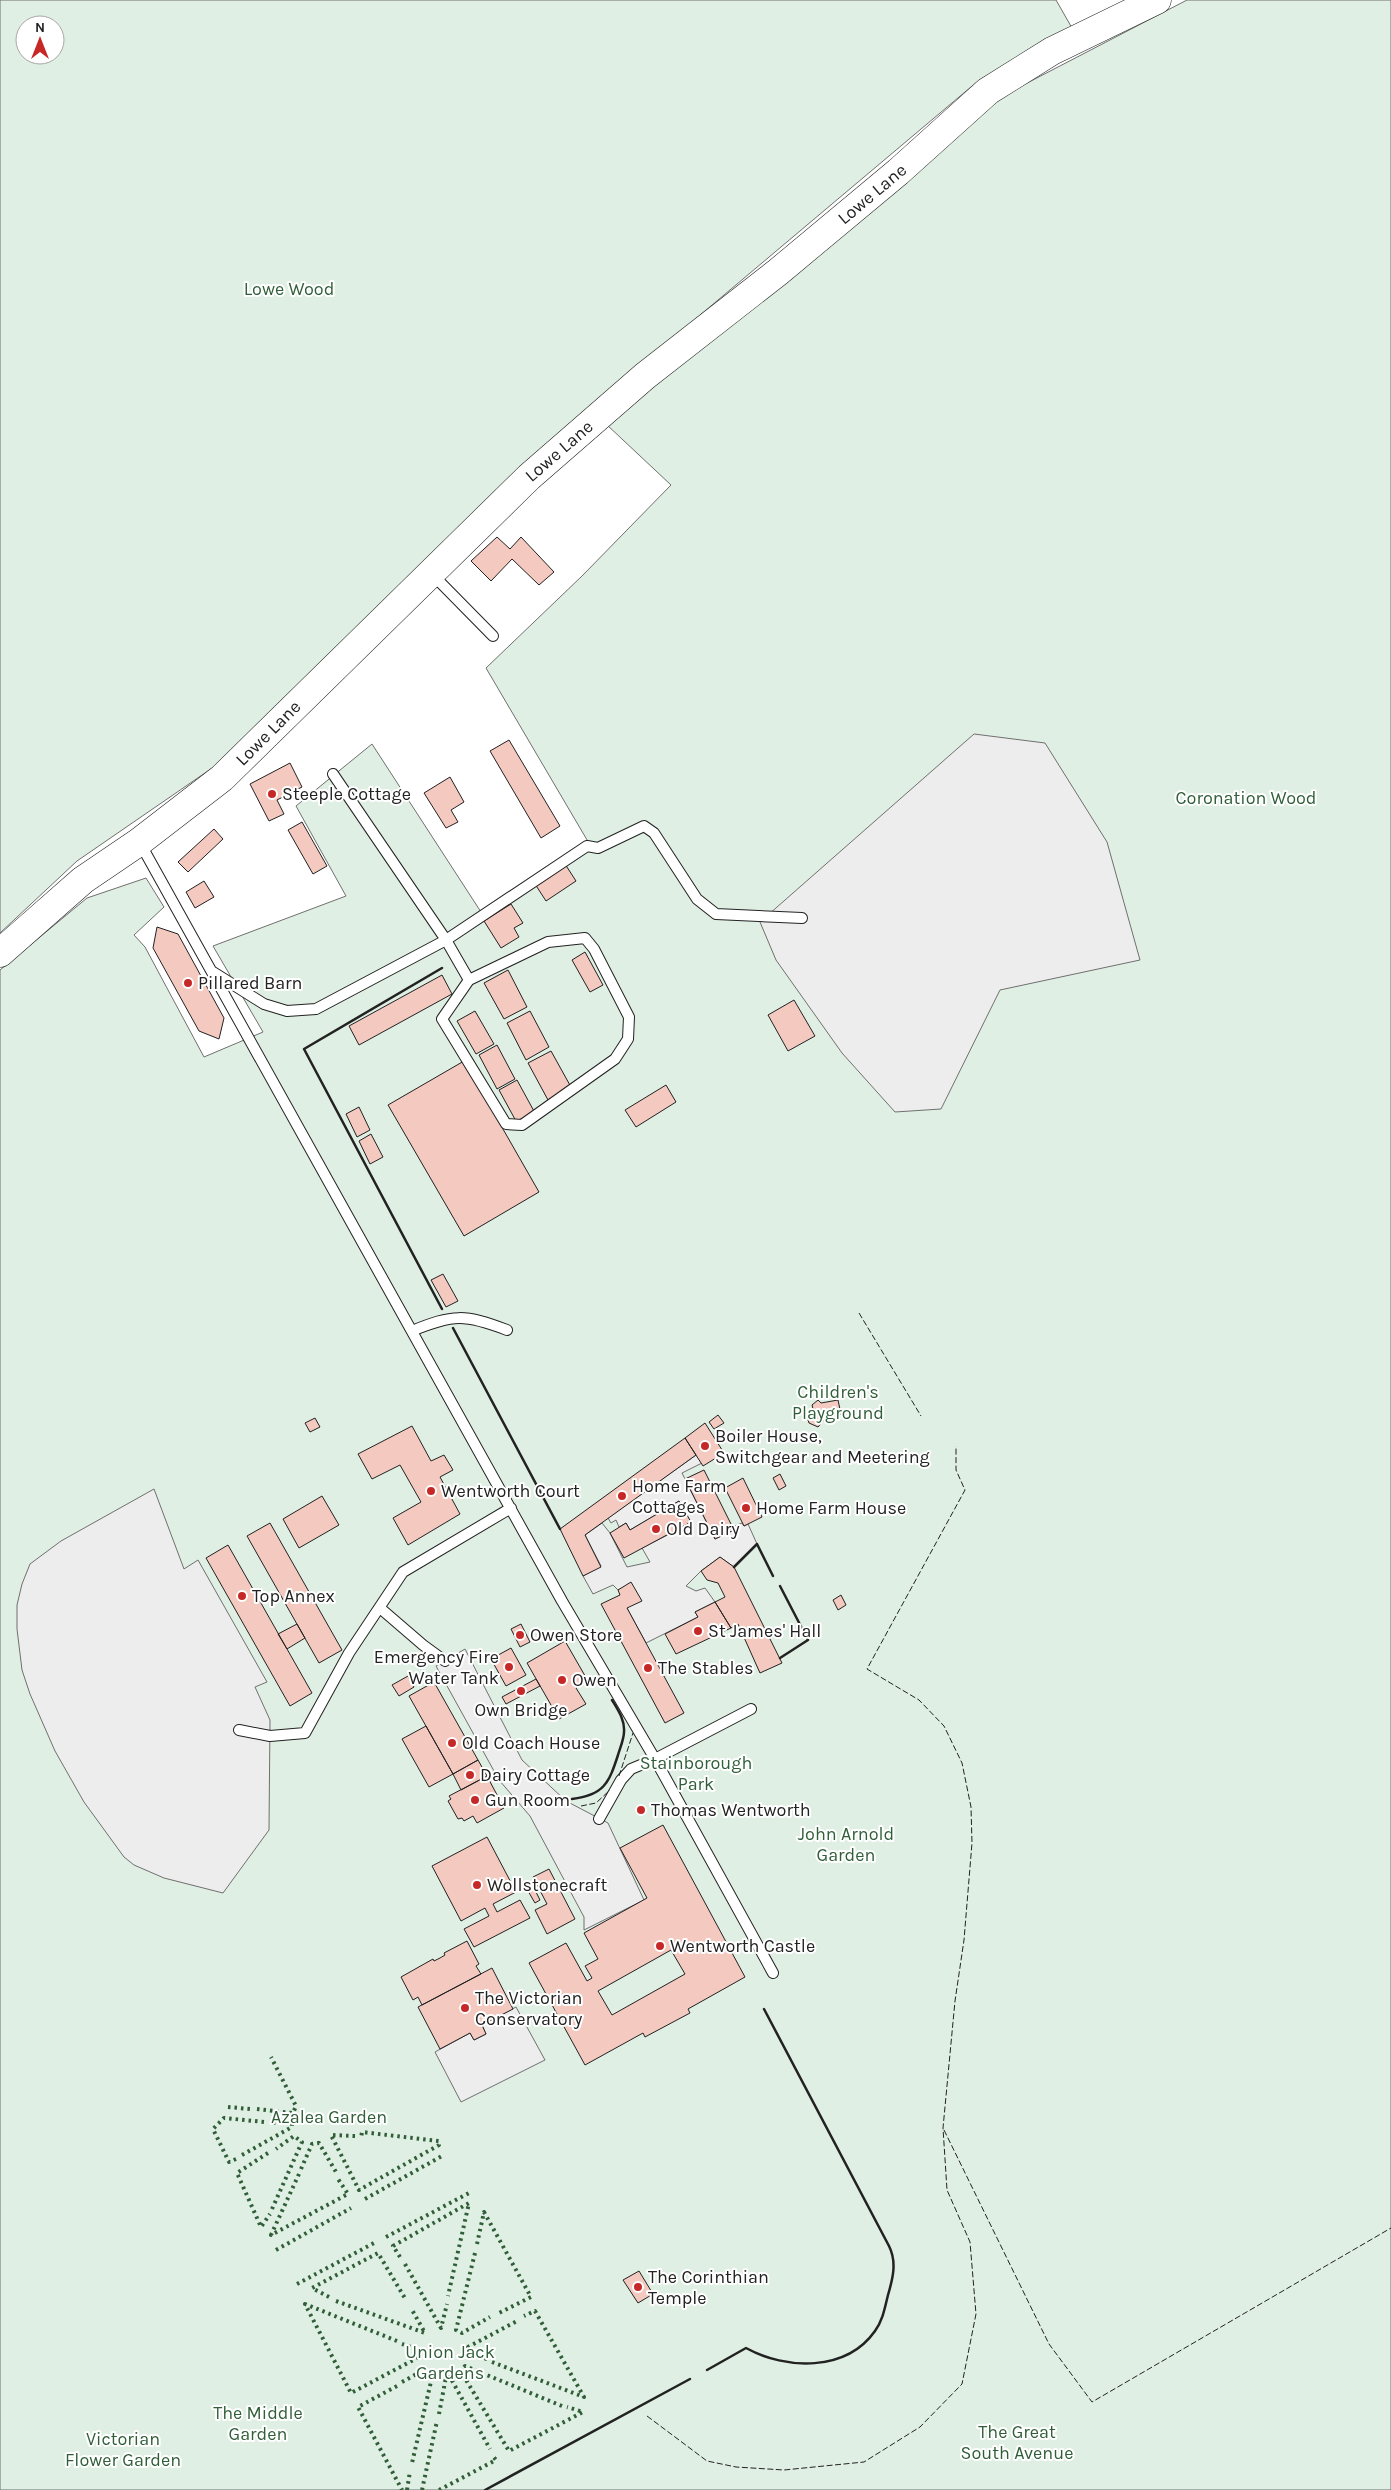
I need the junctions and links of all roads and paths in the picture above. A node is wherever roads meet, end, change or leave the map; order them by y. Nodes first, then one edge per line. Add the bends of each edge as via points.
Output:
1 (1157, 0) edge
2 (430, 572) junction
3 (493, 636) dead end
4 (333, 774) dead end
5 (139, 842) junction
6 (802, 918) dead end
7 (446, 940) junction
8 (0, 953) edge
9 (212, 972) junction
10 (469, 980) junction
11 (508, 1330) dead end
12 (412, 1331) junction
13 (510, 1508) junction
14 (380, 1608) junction
15 (445, 1661) dead end
16 (751, 1709) dead end
17 (239, 1730) dead end
18 (655, 1759) junction
19 (599, 1819) dead end
20 (773, 1973) dead end

1 - 2 street, Lowe Lane via 1052,52 988,92 778,272 645,376 529,477
2 - 3 lane
2 - 5 street, Lowe Lane via 222,778
4 - 7 lane
5 - 8 street, Lowe Lane via 83,880
5 - 9 lane
6 - 7 lane via 716,914 697,899 654,833 644,826 598,848 587,846
7 - 9 lane via 316,1009 287,1011 264,1004
7 - 10 lane
9 - 12 lane
10 - 10 lane via 442,1019 506,1124 522,1125 616,1059 628,1039 629,1017 594,949 585,938 548,942
11 - 12 lane via 484,1321 447,1317
12 - 13 lane
13 - 14 lane via 403,1572
13 - 18 lane
14 - 15 lane
14 - 17 lane via 349,1653 306,1733 270,1736
16 - 18 lane
18 - 19 lane via 626,1774
18 - 20 lane via 728,1898

